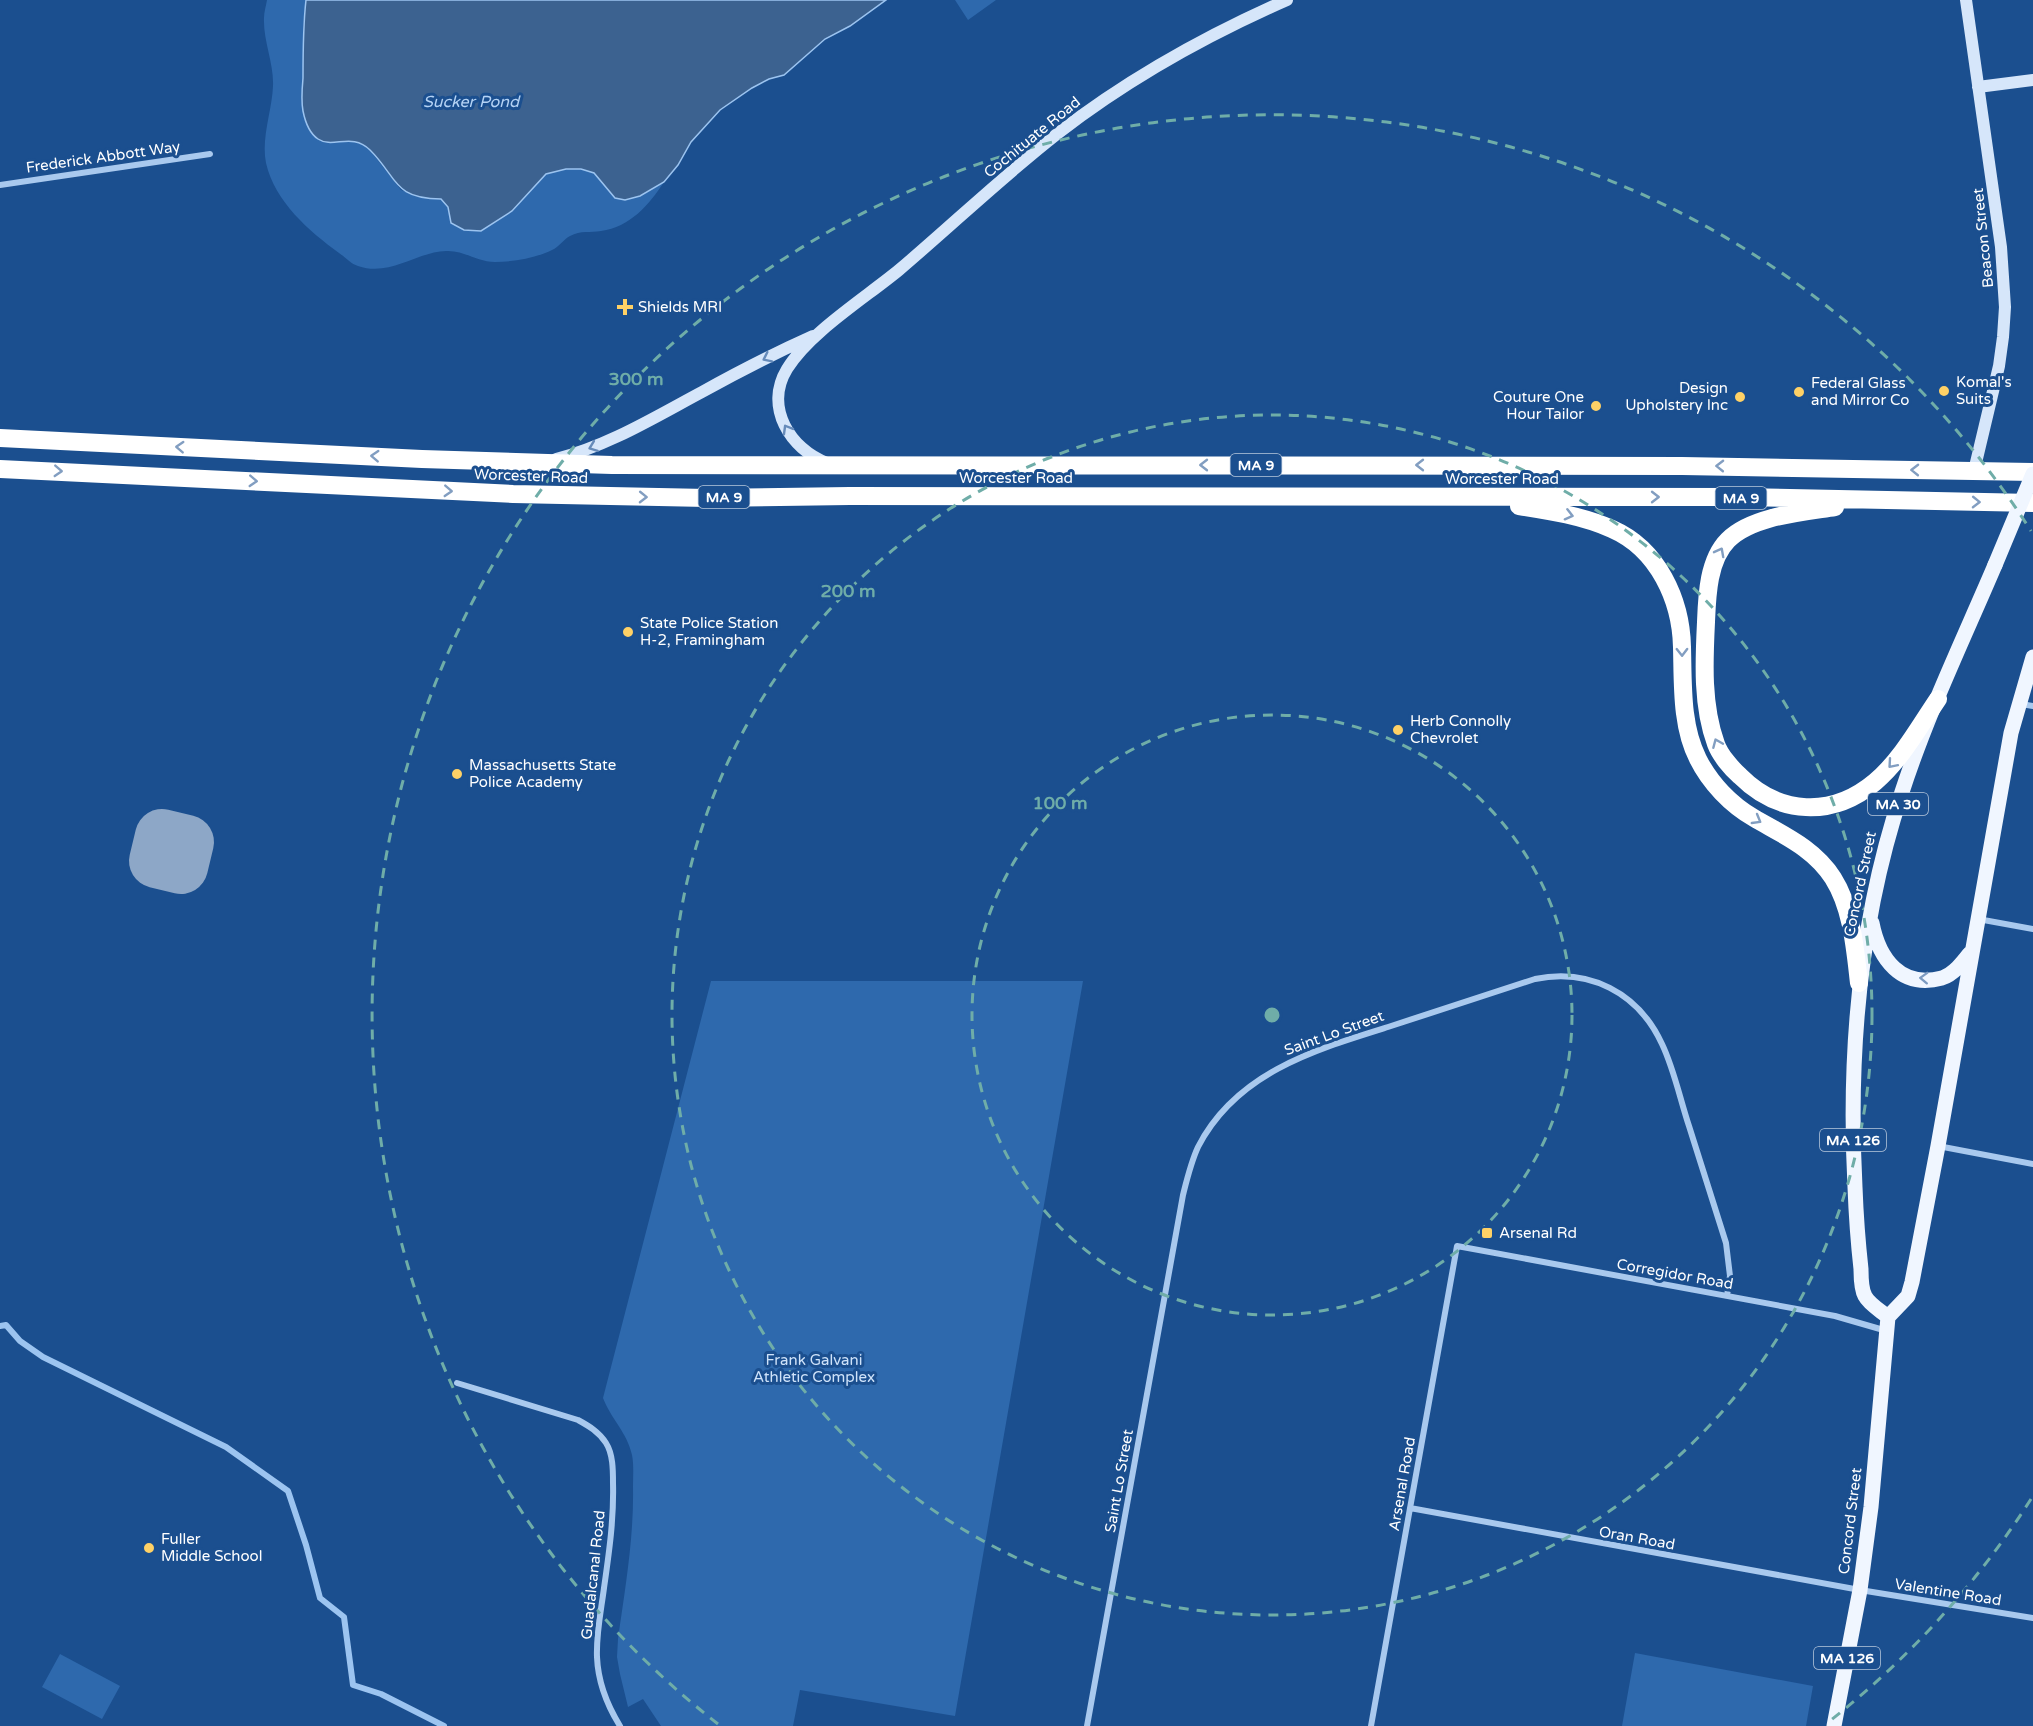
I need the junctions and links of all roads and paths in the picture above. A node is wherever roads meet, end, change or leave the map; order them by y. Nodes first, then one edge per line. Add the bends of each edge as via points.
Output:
1 (1287, 0) edge
2 (1966, 0) edge
3 (2033, 80) edge
4 (1978, 87) junction
5 (210, 154) dead end
6 (0, 185) edge
7 (820, 333) junction
8 (0, 438) edge
9 (538, 463) junction
10 (831, 465) junction
11 (0, 469) edge
12 (1974, 471) junction
13 (2033, 473) edge
14 (1449, 497) junction
15 (1885, 500) junction
16 (2033, 503) edge
17 (2033, 657) edge
18 (1938, 699) junction
19 (2025, 704) edge
20 (1870, 914) junction
21 (1977, 919) junction
22 (2033, 929) edge
23 (1972, 951) junction
24 (1859, 983) junction
25 (1938, 1146) junction
26 (2033, 1164) edge
27 (1457, 1246) joint
28 (1727, 1296) junction
29 (1888, 1324) junction
30 (457, 1383) dead end
31 (1410, 1508) junction
32 (1860, 1590) junction
33 (2033, 1618) edge
34 (620, 1726) edge
35 (1087, 1726) edge
36 (1371, 1726) edge
37 (1834, 1726) edge

1 - 7 main road, Cochituate Road via 1174,55 1085,113
2 - 4 main road, Beacon Street
3 - 4 main road
4 - 12 main road, Beacon Street via 2001,247 2005,307 2000,366
5 - 6 street, Frederick Abbott Way
7 -> 9 main road, Cochituate Road via 742,369 622,435 575,454
10 -> 7 main road, Cochituate Road via 794,442 780,416 781,383 787,370
9 -> 8 highway, Worcester Road / MA 9
9 - 10 highway, Worcester Road / MA 9
12 -> 10 highway, Worcester Road / MA 9 via 1682,466
11 -> 14 highway, Worcester Road / MA 9 via 573,496
12 - 13 highway, Worcester Road / MA 9
13 - 18 main road, Concord Street / MA 30, bridge
14 -> 15 highway, Worcester Road / MA 9
14 -> 24 highway via 1587,519 1614,530 1655,562 1677,607 1682,632 1685,712 1698,759 1729,801 1805,848 1834,879 1850,923
15 -> 16 highway, Worcester Road / MA 9
18 -> 15 highway via 1894,762 1875,782 1851,798 1826,806 1802,808 1774,801 1750,786 1716,746 1709,720 1706,605 1715,562 1727,540 1749,526 1790,514
17 - 19 main road
18 - 20 main road, Concord Street / MA 30 via 1902,790
19 - 21 main road via 2005,760
23 -> 20 main road, MA 30 via 1944,977 1922,979 1903,975 1887,963 1878,948
20 - 24 main road, Concord Street / MA 126
21 - 22 street
21 - 23 main road
23 - 25 main road
24 - 29 main road, Concord Street / MA 126 via 1852,1117 1858,1248 1865,1296
25 - 26 street
25 - 29 main road via 1908,1296
27 - 28 street, Corregidor Road
27 - 31 street, Arsenal Road
28 - 29 street, Corregidor Road
28 - 35 street, Saint Lo Street via 1730,1276 1726,1243 1664,1050 1641,1011 1610,988 1572,975 1535,979 1308,1053 1260,1077 1224,1109 1209,1129 1189,1171
29 - 32 main road, Concord Street / MA 126
30 - 34 street, Guadalcanal Road via 578,1420 595,1430 607,1445 613,1476 612,1527 597,1659 605,1697
31 - 32 street, Oran Road
31 - 36 street, Arsenal Road
32 - 33 street, Valentine Road
32 - 37 main road, Concord Street / MA 126

